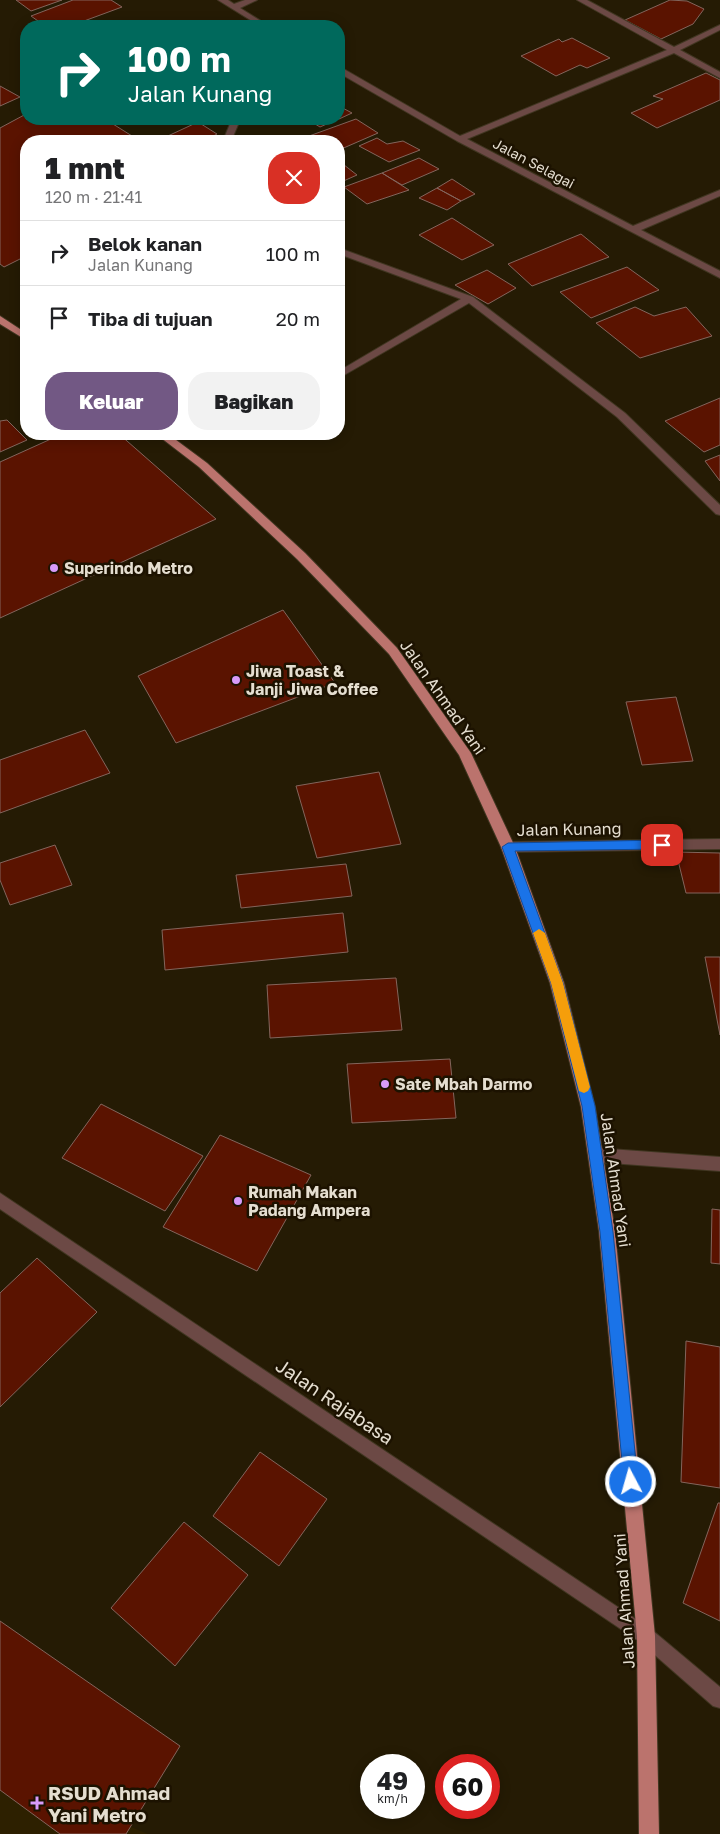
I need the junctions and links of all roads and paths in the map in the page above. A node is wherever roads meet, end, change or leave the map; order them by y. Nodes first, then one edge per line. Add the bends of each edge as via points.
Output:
1 (222, 0) edge
2 (253, 0) edge
3 (581, 0) edge
4 (234, 7) junction
5 (255, 20) edge
6 (720, 28) edge
7 (672, 51) junction
8 (345, 73) edge
9 (720, 75) edge
10 (460, 139) junction
11 (720, 192) edge
12 (632, 230) junction
13 (345, 253) edge
14 (720, 275) edge
15 (470, 299) junction
16 (0, 319) edge
17 (20, 333) edge
18 (345, 372) edge
19 (169, 440) edge
20 (720, 511) edge
21 (720, 844) edge
22 (508, 847) junction
23 (596, 1155) junction
24 (720, 1164) edge
25 (0, 1200) edge
26 (646, 1636) junction
27 (720, 1700) edge
28 (649, 1834) edge

1 - 4 street
2 - 4 street
3 - 7 street
4 - 5 street
6 - 7 street
7 - 9 street
7 - 10 street
8 - 10 street, Jalan Selagai
10 - 12 street, Jalan Selagai
11 - 12 street
12 - 14 street, Jalan Selagai
13 - 15 street
15 - 18 street
15 - 20 street via 621,415
16 - 17 main road
19 - 22 main road, Jalan Ahmad Yani via 203,465 294,549 392,651 464,753
21 - 22 street, Jalan Kunang
22 - 23 main road, Jalan Ahmad Yani via 557,983 588,1106
23 - 24 street
23 - 26 main road, Jalan Ahmad Yani via 607,1232
25 - 26 street, Jalan Rajabasa
26 - 27 street, Jalan Rajabasa
26 - 28 main road, Jalan Ahmad Yani

